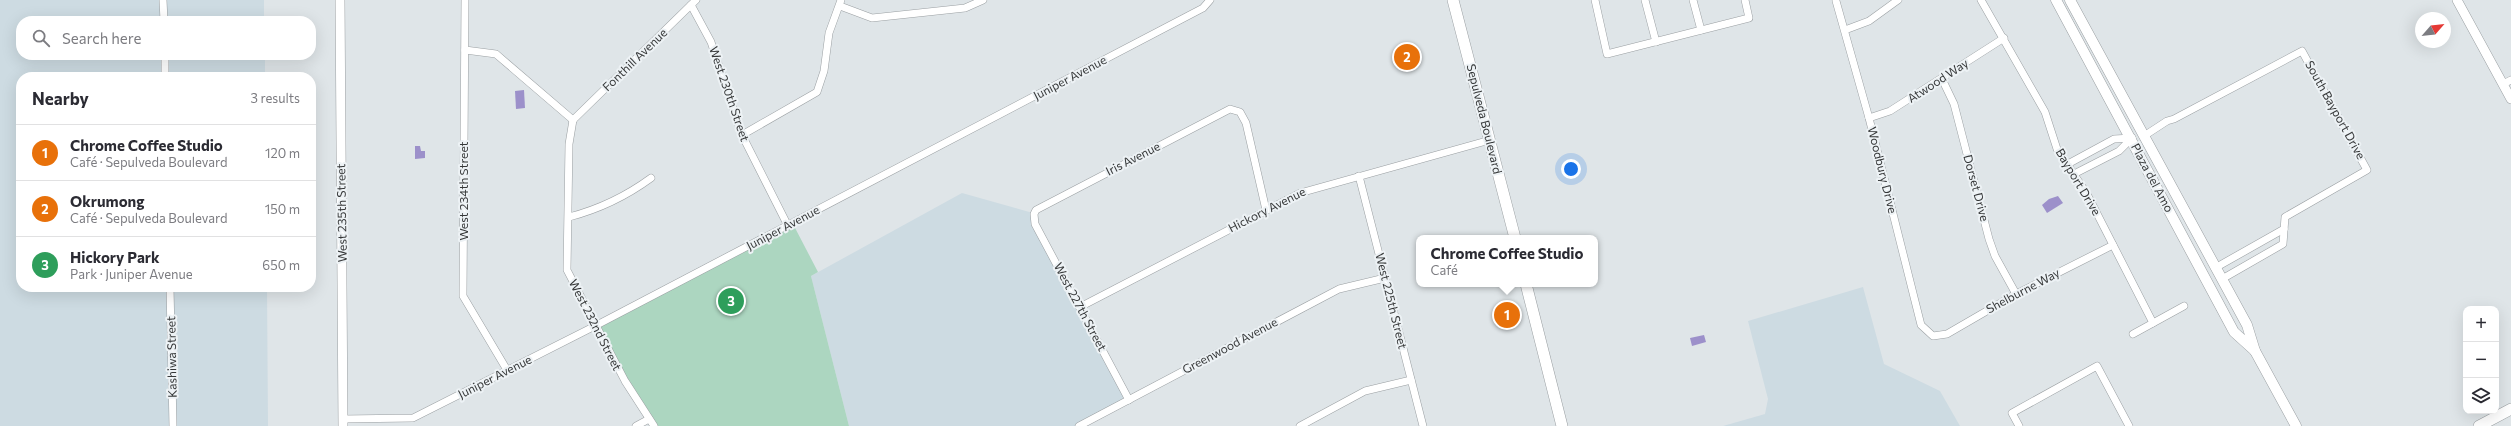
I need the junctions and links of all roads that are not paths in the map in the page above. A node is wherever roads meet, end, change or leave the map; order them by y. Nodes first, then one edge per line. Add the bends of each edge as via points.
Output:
1 (163, 0) edge
2 (340, 0) edge
3 (465, 0) edge
4 (983, 0) edge
5 (1210, 0) edge
6 (1453, 0) edge
7 (1595, 0) edge
8 (1645, 0) edge
9 (1693, 0) edge
10 (1745, 0) edge
11 (1898, 0) edge
12 (1981, 0) edge
13 (2056, 0) edge
14 (2070, 0) edge
15 (2457, 0) edge
16 (1836, 1) edge
17 (694, 2) edge
18 (840, 3) edge
19 (164, 16) edge
20 (1701, 30) junction
21 (1845, 30) junction
22 (2004, 38) junction
23 (1656, 42) junction
24 (465, 50) junction
25 (164, 60) edge
26 (165, 72) edge
27 (1942, 79) junction
28 (2507, 82) edge
29 (2511, 99) edge
30 (1869, 118) junction
31 (573, 120) junction
32 (2148, 134) junction
33 (742, 135) junction
34 (1490, 140) junction
35 (2133, 140) junction
36 (2091, 152) junction
37 (2096, 163) junction
38 (2066, 165) junction
39 (2074, 174) junction
40 (1359, 176) junction
41 (651, 178) dead end
42 (1266, 210) junction
43 (1034, 214) joint
44 (569, 217) junction
45 (788, 226) junction
46 (2284, 229) junction
47 (1513, 235) edge
48 (2113, 245) junction
49 (2215, 268) junction
50 (1385, 278) junction
51 (2222, 279) junction
52 (2210, 286) junction
53 (1527, 287) edge
54 (170, 292) edge
55 (2016, 294) junction
56 (2184, 306) dead end
57 (1080, 307) junction
58 (2153, 323) junction
59 (595, 326) junction
60 (2133, 334) dead end
61 (1933, 336) joint
62 (2254, 351) junction
63 (508, 370) junction
64 (1411, 380) junction
65 (1129, 400) junction
66 (2511, 409) edge
67 (649, 419) junction
68 (343, 422) edge
69 (1303, 425) edge
70 (173, 426) edge
71 (636, 426) edge
72 (654, 426) edge
73 (1079, 426) edge
74 (1423, 426) edge
75 (1562, 426) edge
76 (2019, 426) edge
77 (2129, 426) edge
78 (2296, 426) edge
79 (2479, 426) edge

1 - 19 street
2 - 68 street, West 235th Street
3 - 24 street, West 234th Street
4 - 18 street via 965,8 872,18
5 - 45 street, Juniper Avenue via 1203,8
6 - 34 main road, Sepulveda Boulevard
7 - 23 street via 1607,54
8 - 23 street
9 - 20 street
10 - 20 street via 1749,18
11 - 21 street via 1868,21
12 - 22 street, Bayport Drive
13 - 35 main road, Plaza del Amo
14 - 32 main road, Plaza del Amo
15 - 28 street
16 - 21 street, Woodbury Drive
17 - 31 street, Fonthill Avenue
17 - 33 street, West 230th Street via 711,42
18 - 33 street via 829,33 824,71 817,92
20 - 23 street
21 - 30 street, Woodbury Drive
22 - 27 street, Atwood Way
22 - 38 street, Bayport Drive via 2045,112 2057,149
24 - 31 street via 496,54
24 - 63 street, West 234th Street via 463,296
25 - 26 street
27 - 30 street, Atwood Way via 1890,112
27 - 55 street, Dorset Drive via 1954,104 1989,239 1995,256
28 - 29 street
30 - 61 street, Woodbury Drive via 1921,325
31 - 44 street, West 232nd Street via 569,144
32 - 35 main road
32 - 46 street, South Bayport Drive via 2173,123 2174,120 2302,51 2367,170 2285,217
32 - 49 main road, Plaza del Amo
33 - 45 street, West 230th Street
34 - 40 street, Hickory Avenue
34 - 47 main road, Sepulveda Boulevard
35 - 36 street via 2114,140
35 - 37 street
35 - 52 main road, Plaza del Amo
36 - 37 street
36 - 38 street
37 - 39 street
38 - 39 street, Bayport Drive
39 - 48 street, Bayport Drive
40 - 42 street, Hickory Avenue via 1311,188
40 - 50 street, West 225th Street
41 - 44 street via 626,196 597,210
42 - 43 street, Iris Avenue via 1246,123 1236,110 1224,111 1042,206
42 - 57 street, Hickory Avenue
43 - 57 street, West 227th Street via 1035,224
44 - 59 street, West 232nd Street via 567,270
45 - 59 street, Juniper Avenue
46 - 49 street
46 - 51 street, South Bayport Drive via 2283,244
48 - 55 street, Shelburne Way
48 - 58 street, Bayport Drive
49 - 51 main road, Plaza del Amo
50 - 64 street, West 225th Street
50 - 65 street, Greenwood Avenue via 1339,288
51 - 52 main road
51 - 62 main road, Plaza del Amo via 2247,325
52 - 62 main road, Plaza del Amo via 2234,332
53 - 75 main road
54 - 70 street, Kashiwa Street
55 - 61 street, Shelburne Way via 1947,334
56 - 58 street
57 - 65 street, West 227th Street
58 - 60 street
59 - 63 street, Juniper Avenue
59 - 67 street, West 232nd Street via 624,381
62 - 78 main road, Plaza del Amo
63 - 68 street, Juniper Avenue via 413,418
64 - 69 street via 1365,391
64 - 74 street, West 225th Street
65 - 73 street, Greenwood Avenue
66 - 79 main road
67 - 71 street
67 - 72 street, West 232nd Street
76 - 77 street via 2012,413 2097,366

